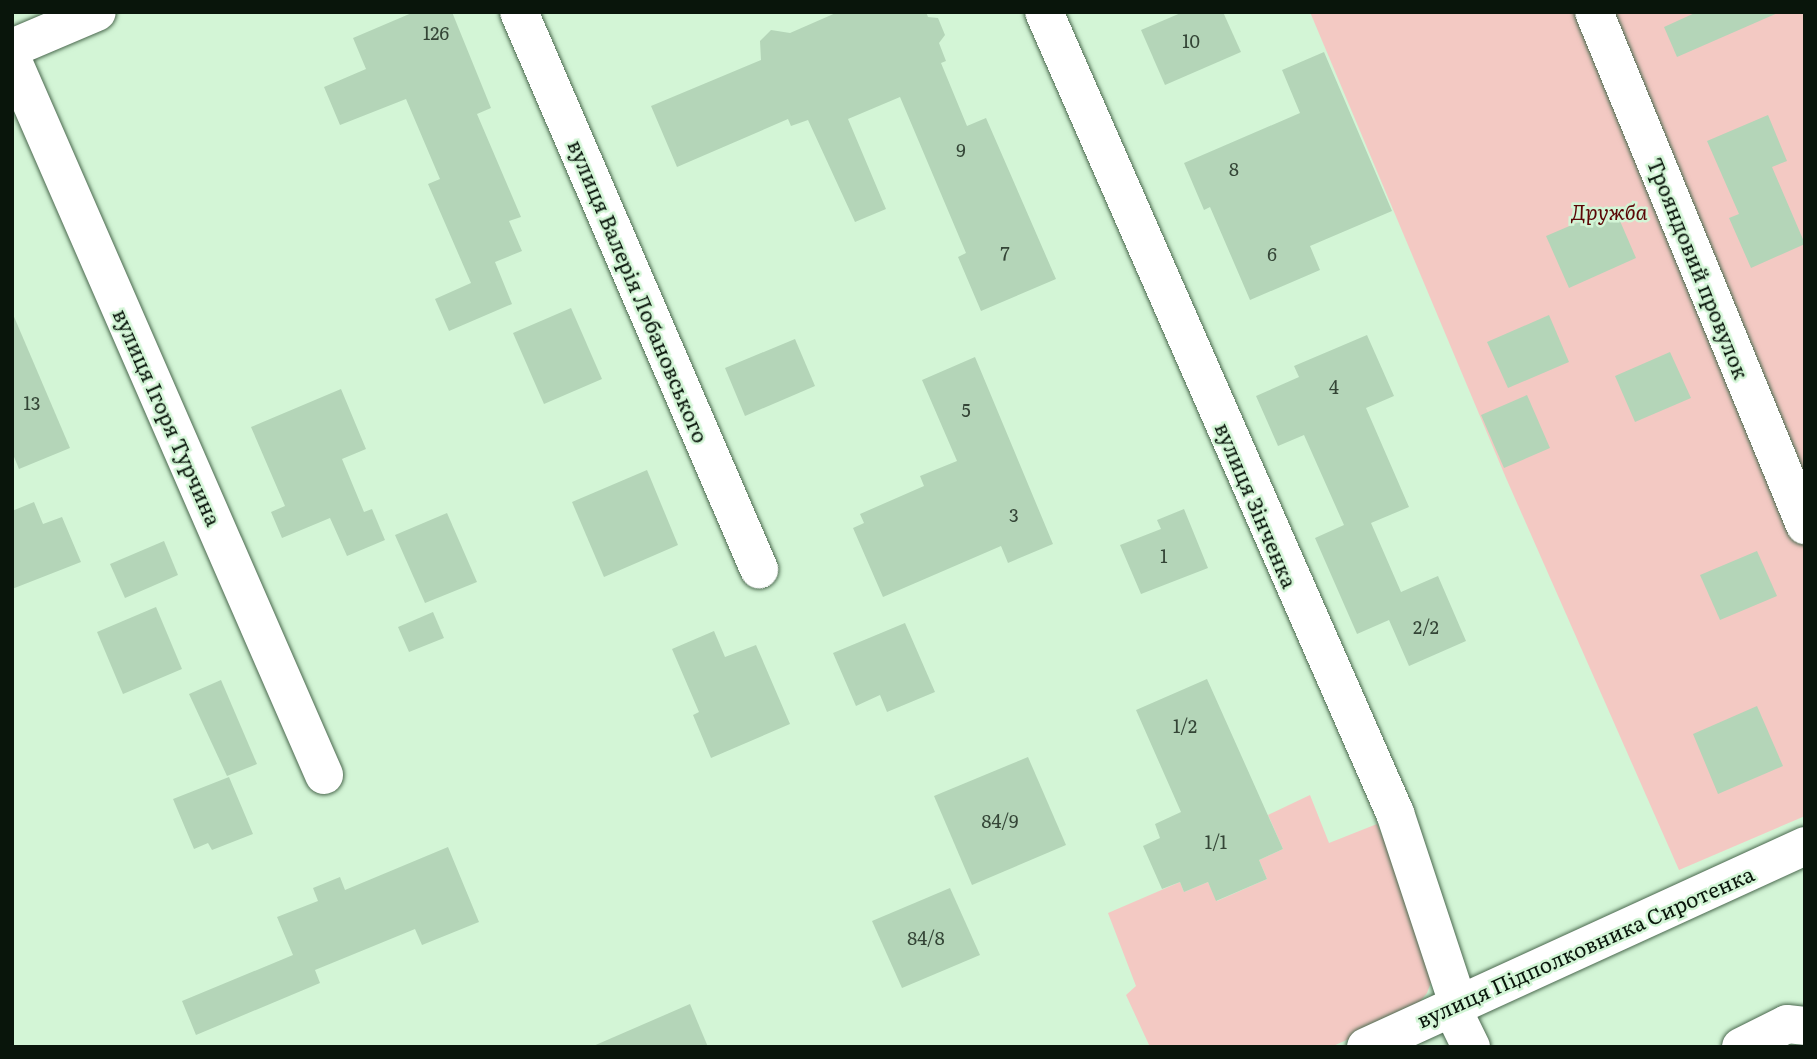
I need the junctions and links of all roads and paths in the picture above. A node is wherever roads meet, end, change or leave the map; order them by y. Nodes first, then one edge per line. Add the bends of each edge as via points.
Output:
1 (97, 12) edge
2 (519, 12) edge
3 (1044, 12) edge
4 (1594, 12) edge
5 (12, 48) edge
6 (12, 59) edge
7 (1805, 524) edge
8 (759, 569) dead end
9 (324, 775) dead end
10 (1805, 846) edge
11 (1454, 1004) junction
12 (1805, 1026) edge
13 (1366, 1047) edge
14 (1471, 1047) edge
15 (1741, 1047) edge

1 - 5 street
2 - 8 street, вулиця Валерія Лобановського
3 - 11 street, вулиця Зінченка via 1395,813
4 - 7 street, Трояндовий провулок
6 - 9 street, вулиця Ігоря Турчина
10 - 11 street, вулиця Підполковника Сиротенка
11 - 13 street, вулиця Підполковника Сиротенка
11 - 14 street, вулиця Зінченка
12 - 15 street via 1787,1024

